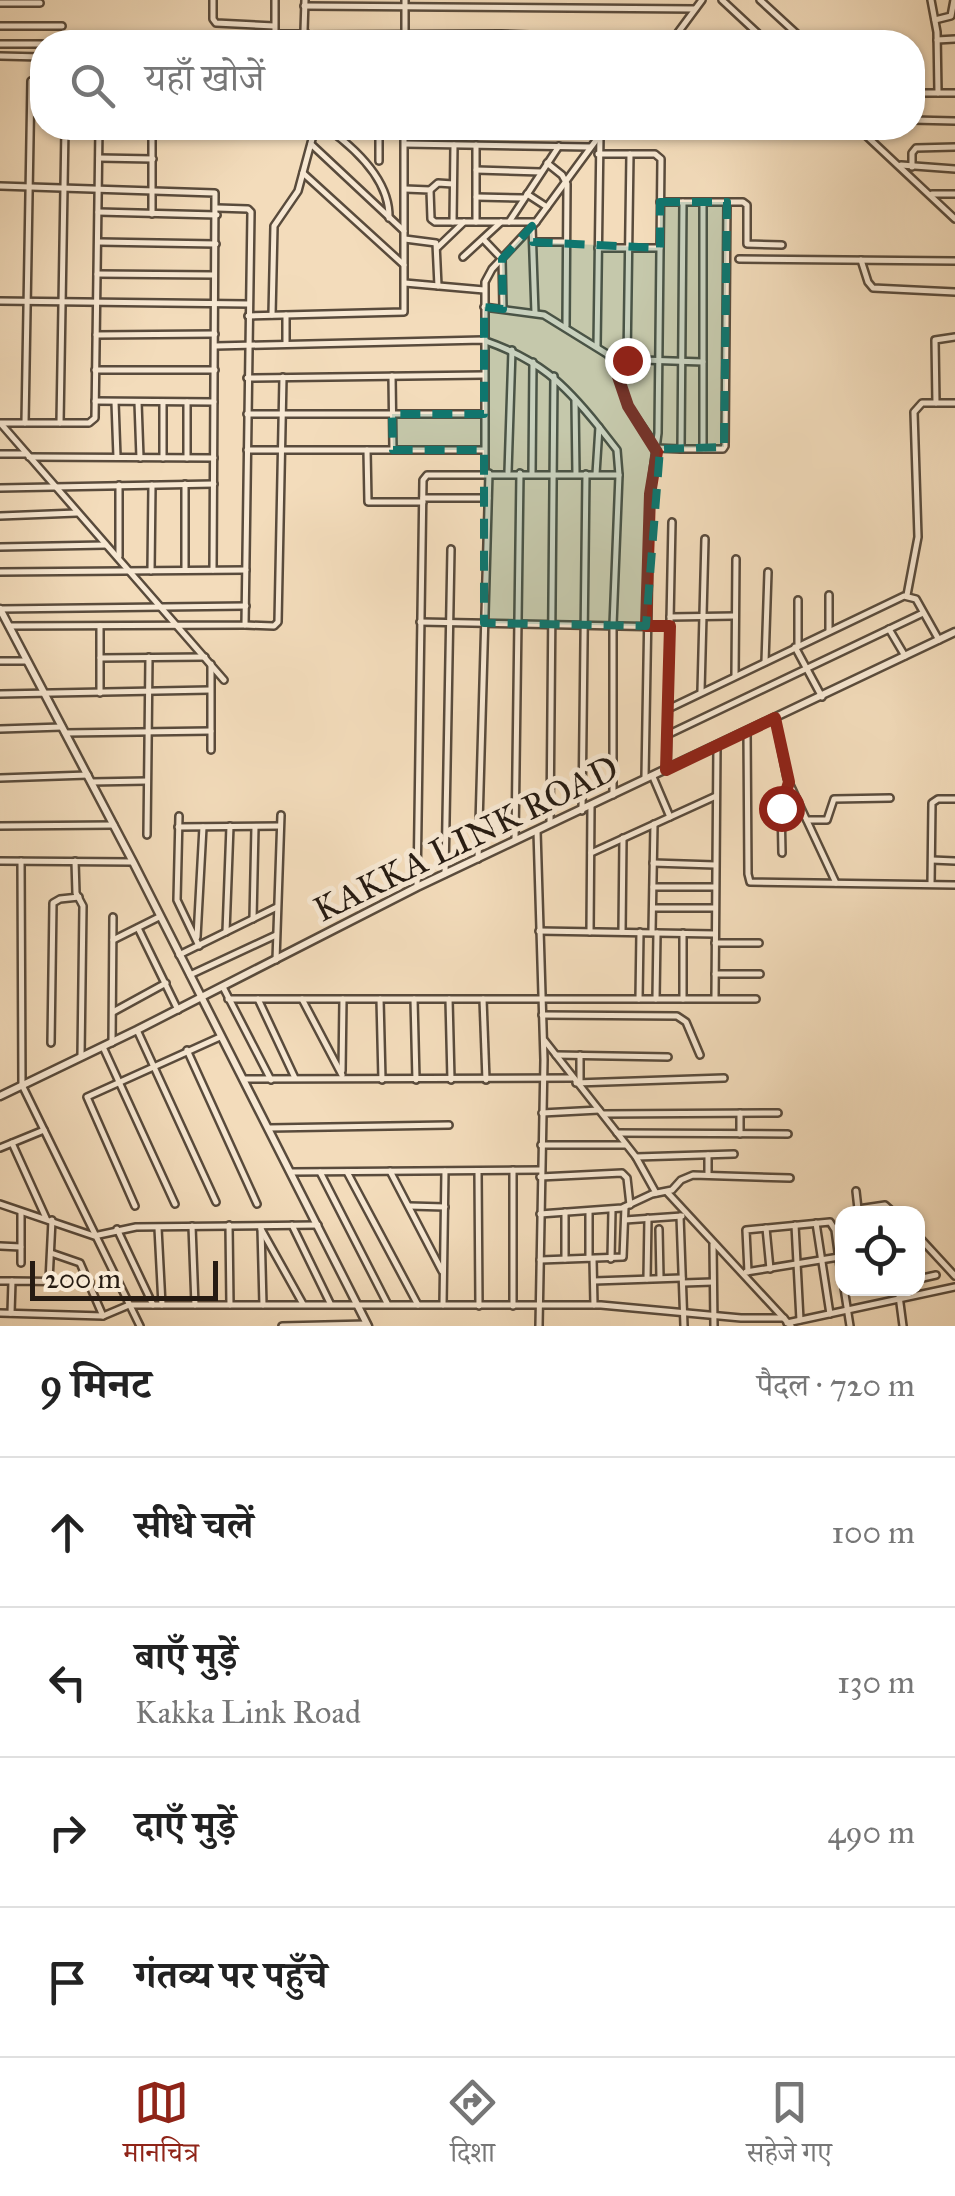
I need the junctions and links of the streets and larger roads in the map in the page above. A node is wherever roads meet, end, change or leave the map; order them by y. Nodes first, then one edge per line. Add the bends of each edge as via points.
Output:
1 (213, 0) edge
2 (274, 0) edge
3 (702, 0) edge
4 (722, 0) edge
5 (760, 0) edge
6 (931, 0) edge
7 (954, 0) edge
8 (40, 3) dead end
9 (304, 3) edge
10 (379, 3) edge
11 (405, 3) edge
12 (0, 4) edge
13 (695, 9) junction
14 (935, 20) junction
15 (0, 26) edge
16 (62, 26) dead end
17 (275, 30) joint
18 (305, 30) edge
19 (405, 30) edge
20 (679, 30) edge
21 (755, 30) edge
22 (793, 30) edge
23 (938, 40) junction
24 (955, 40) edge
25 (0, 44) edge
26 (30, 44) edge
27 (0, 56) edge
28 (30, 57) edge
29 (925, 94) edge
30 (938, 94) junction
31 (955, 94) edge
32 (925, 120) edge
33 (955, 120) edge
34 (30, 140) edge
35 (66, 140) edge
36 (99, 140) edge
37 (152, 140) edge
38 (311, 140) edge
39 (342, 140) edge
40 (379, 140) edge
41 (405, 140) edge
42 (596, 140) edge
43 (599, 140) edge
44 (871, 140) edge
45 (310, 144) junction
46 (405, 144) junction
47 (454, 145) junction
48 (476, 145) junction
49 (558, 146) junction
50 (590, 147) junction
51 (955, 147) edge
52 (598, 154) junction
53 (630, 154) junction
54 (99, 158) junction
55 (153, 159) junction
56 (379, 162) dead end
57 (547, 163) junction
58 (898, 165) junction
59 (912, 167) junction
60 (955, 169) edge
61 (476, 170) junction
62 (542, 172) junction
63 (303, 173) junction
64 (566, 179) junction
65 (454, 184) junction
66 (0, 186) edge
67 (30, 187) junction
68 (64, 188) junction
69 (98, 188) junction
70 (153, 189) junction
71 (406, 190) junction
72 (430, 190) junction
73 (928, 194) junction
74 (955, 194) edge
75 (526, 196) junction
76 (476, 197) junction
77 (660, 202) junction
78 (682, 202) junction
79 (704, 202) junction
80 (726, 202) junction
81 (547, 206) junction
82 (98, 212) junction
83 (217, 212) junction
84 (152, 214) junction
85 (389, 218) junction
86 (955, 219) edge
87 (453, 222) junction
88 (464, 222) junction
89 (476, 222) junction
90 (505, 222) junction
91 (534, 224) junction
92 (405, 236) junction
93 (483, 239) junction
94 (98, 242) junction
95 (532, 242) junction
96 (566, 242) junction
97 (216, 244) junction
98 (782, 245) dead end
99 (438, 248) junction
100 (598, 248) junction
101 (628, 248) junction
102 (660, 248) junction
103 (463, 257) dead end
104 (502, 259) junction
105 (739, 260) dead end
106 (860, 260) junction
107 (955, 261) edge
108 (405, 266) junction
109 (98, 274) junction
110 (216, 275) junction
111 (405, 283) junction
112 (438, 286) junction
113 (484, 290) junction
114 (955, 292) edge
115 (0, 301) edge
116 (28, 301) junction
117 (63, 302) junction
118 (97, 302) junction
119 (215, 304) junction
120 (249, 304) junction
121 (484, 308) junction
122 (503, 310) junction
123 (535, 313) junction
124 (286, 315) junction
125 (248, 316) junction
126 (272, 316) junction
127 (566, 326) junction
128 (215, 334) junction
129 (96, 336) junction
130 (955, 337) edge
131 (484, 340) junction
132 (286, 344) junction
133 (248, 345) junction
134 (215, 346) junction
135 (597, 346) junction
136 (512, 350) junction
137 (612, 359) junction
138 (627, 360) junction
139 (533, 362) junction
140 (658, 362) junction
141 (681, 362) junction
142 (703, 362) junction
143 (95, 370) junction
144 (215, 370) junction
145 (484, 375) junction
146 (392, 376) junction
147 (554, 376) junction
148 (282, 377) junction
149 (248, 378) junction
150 (575, 398) junction
151 (95, 402) junction
152 (116, 402) junction
153 (138, 402) junction
154 (164, 402) junction
155 (186, 402) junction
156 (214, 402) junction
157 (936, 402) junction
158 (955, 403) edge
159 (246, 414) junction
160 (282, 414) junction
161 (392, 414) junction
162 (484, 414) junction
163 (0, 422) edge
164 (25, 423) junction
165 (60, 423) junction
166 (599, 427) junction
167 (656, 447) junction
168 (681, 449) junction
169 (246, 450) junction
170 (281, 450) junction
171 (366, 450) junction
172 (393, 450) junction
173 (484, 450) junction
174 (703, 450) junction
175 (0, 454) edge
176 (28, 456) junction
177 (117, 458) junction
178 (140, 458) junction
179 (164, 458) junction
180 (187, 458) junction
181 (214, 458) junction
182 (487, 473) junction
183 (508, 473) junction
184 (520, 473) junction
185 (532, 474) junction
186 (554, 474) junction
187 (576, 474) junction
188 (586, 474) junction
189 (596, 474) junction
190 (619, 475) junction
191 (185, 484) junction
192 (214, 484) junction
193 (119, 485) junction
194 (152, 485) junction
195 (54, 486) junction
196 (0, 488) edge
197 (488, 498) junction
198 (422, 500) junction
199 (78, 513) junction
200 (0, 516) edge
201 (672, 522) dead end
202 (705, 539) dead end
203 (106, 545) junction
204 (0, 547) edge
205 (451, 549) dead end
206 (119, 559) junction
207 (736, 560) dead end
208 (129, 570) junction
209 (151, 570) junction
210 (185, 570) junction
211 (213, 570) junction
212 (246, 570) junction
213 (0, 572) edge
214 (768, 572) dead end
215 (830, 595) dead end
216 (907, 595) junction
217 (798, 600) dead end
218 (246, 606) junction
219 (162, 607) junction
220 (0, 609) edge
221 (923, 613) junction
222 (703, 616) junction
223 (735, 616) junction
224 (670, 617) junction
225 (420, 622) junction
226 (449, 622) junction
227 (484, 623) junction
228 (516, 624) junction
229 (552, 624) junction
230 (245, 625) junction
231 (584, 625) junction
232 (9, 626) junction
233 (100, 626) junction
234 (179, 626) junction
235 (614, 626) junction
236 (646, 626) junction
237 (670, 626) junction
238 (889, 629) junction
239 (829, 631) junction
240 (955, 632) edge
241 (940, 640) junction
242 (796, 646) junction
243 (205, 657) junction
244 (906, 657) junction
245 (100, 658) junction
246 (149, 658) junction
247 (0, 661) edge
248 (27, 661) junction
249 (764, 662) junction
250 (211, 664) junction
251 (806, 669) junction
252 (735, 676) junction
253 (224, 680) dead end
254 (210, 690) junction
255 (100, 692) junction
256 (149, 692) junction
257 (701, 692) junction
258 (0, 694) edge
259 (44, 694) junction
260 (822, 697) junction
261 (668, 709) junction
262 (775, 718) junction
263 (0, 730) edge
264 (64, 730) junction
265 (210, 731) junction
266 (148, 732) junction
267 (747, 732) junction
268 (667, 735) junction
269 (717, 745) junction
270 (211, 750) dead end
271 (666, 770) junction
272 (0, 778) edge
273 (89, 778) junction
274 (649, 779) junction
275 (147, 781) junction
276 (789, 782) junction
277 (613, 796) junction
278 (716, 796) junction
279 (890, 798) dead end
280 (955, 798) edge
281 (592, 806) junction
282 (582, 811) junction
283 (280, 815) dead end
284 (179, 816) dead end
285 (670, 817) junction
286 (807, 820) junction
287 (654, 824) junction
288 (114, 825) junction
289 (0, 826) edge
290 (202, 826) junction
291 (230, 826) junction
292 (255, 826) junction
293 (280, 826) junction
294 (550, 826) junction
295 (178, 827) junction
296 (538, 831) junction
297 (147, 835) dead end
298 (623, 838) junction
299 (514, 842) junction
300 (591, 852) junction
301 (782, 853) dead end
302 (478, 858) junction
303 (932, 860) junction
304 (0, 861) edge
305 (21, 861) junction
306 (955, 861) edge
307 (75, 862) junction
308 (133, 862) junction
309 (653, 863) junction
310 (716, 865) junction
311 (446, 874) junction
312 (836, 883) junction
313 (931, 884) junction
314 (955, 885) edge
315 (417, 887) junction
316 (653, 887) junction
317 (716, 887) junction
318 (79, 897) junction
319 (278, 906) junction
320 (652, 908) junction
321 (715, 908) junction
322 (184, 916) junction
323 (113, 917) dead end
324 (252, 919) junction
325 (161, 921) junction
326 (138, 928) junction
327 (540, 931) junction
328 (226, 932) junction
329 (590, 932) junction
330 (622, 932) junction
331 (640, 932) junction
332 (655, 932) junction
333 (683, 933) junction
334 (715, 934) junction
335 (276, 936) junction
336 (113, 940) junction
337 (198, 943) junction
338 (715, 943) junction
339 (760, 943) dead end
340 (179, 956) junction
341 (276, 960) junction
342 (715, 974) junction
343 (760, 974) dead end
344 (190, 975) junction
345 (166, 982) junction
346 (222, 987) junction
347 (202, 998) junction
348 (756, 998) dead end
349 (228, 999) junction
350 (258, 999) junction
351 (302, 999) junction
352 (343, 999) junction
353 (380, 999) junction
354 (414, 999) junction
355 (450, 999) junction
356 (483, 999) junction
357 (541, 999) junction
358 (638, 999) junction
359 (656, 999) junction
360 (683, 999) junction
361 (715, 999) junction
362 (178, 1010) junction
363 (113, 1012) junction
364 (542, 1015) junction
365 (137, 1030) junction
366 (220, 1037) junction
367 (543, 1038) junction
368 (51, 1043) dead end
369 (112, 1043) junction
370 (103, 1047) junction
371 (187, 1050) junction
372 (556, 1055) junction
373 (580, 1055) junction
374 (700, 1055) dead end
375 (81, 1056) junction
376 (668, 1057) dead end
377 (154, 1064) junction
378 (342, 1077) junction
379 (242, 1078) junction
380 (724, 1078) dead end
381 (543, 1079) junction
382 (119, 1080) junction
383 (271, 1080) junction
384 (296, 1080) junction
385 (382, 1080) junction
386 (416, 1080) junction
387 (451, 1080) junction
388 (486, 1080) junction
389 (576, 1081) junction
390 (22, 1085) junction
391 (0, 1096) edge
392 (601, 1112) junction
393 (542, 1113) junction
394 (740, 1113) junction
395 (778, 1113) dead end
396 (449, 1125) dead end
397 (269, 1128) junction
398 (44, 1130) junction
399 (617, 1133) junction
400 (740, 1134) junction
401 (788, 1134) dead end
402 (12, 1143) junction
403 (626, 1145) junction
404 (541, 1146) junction
405 (0, 1148) edge
406 (734, 1154) dead end
407 (708, 1155) junction
408 (636, 1157) junction
409 (478, 1170) junction
410 (513, 1170) junction
411 (445, 1171) junction
412 (292, 1172) junction
413 (320, 1172) junction
414 (348, 1172) junction
415 (390, 1172) junction
416 (540, 1174) junction
417 (708, 1174) junction
418 (790, 1178) dead end
419 (856, 1191) dead end
420 (667, 1192) junction
421 (656, 1194) junction
422 (216, 1202) dead end
423 (0, 1204) edge
424 (175, 1204) dead end
425 (257, 1204) dead end
426 (136, 1206) dead end
427 (409, 1206) junction
428 (628, 1206) junction
429 (858, 1206) edge
430 (444, 1207) junction
431 (612, 1210) junction
432 (589, 1211) junction
433 (21, 1212) junction
434 (565, 1212) junction
435 (540, 1214) junction
436 (680, 1216) junction
437 (688, 1216) junction
438 (648, 1218) junction
439 (49, 1219) junction
440 (625, 1220) junction
441 (816, 1223) junction
442 (229, 1225) junction
443 (292, 1225) junction
444 (318, 1225) junction
445 (795, 1225) junction
446 (192, 1226) junction
447 (158, 1227) junction
448 (262, 1227) junction
449 (659, 1228) dead end
450 (766, 1228) junction
451 (117, 1229) junction
452 (835, 1235) edge
453 (94, 1236) junction
454 (713, 1243) junction
455 (925, 1244) edge
456 (0, 1246) edge
457 (21, 1247) junction
458 (51, 1253) junction
459 (835, 1258) edge
460 (591, 1259) junction
461 (611, 1259) junction
462 (540, 1260) junction
463 (565, 1260) junction
464 (822, 1260) junction
465 (21, 1263) dead end
466 (797, 1264) junction
467 (770, 1268) junction
468 (746, 1272) junction
469 (936, 1275) dead end
470 (444, 1276) junction
471 (955, 1276) edge
472 (660, 1278) junction
473 (925, 1278) edge
474 (647, 1279) junction
475 (682, 1280) junction
476 (0, 1281) edge
477 (12, 1281) junction
478 (49, 1281) junction
479 (594, 1281) junction
480 (90, 1282) junction
481 (714, 1282) junction
482 (955, 1286) edge
483 (845, 1296) edge
484 (899, 1298) junction
485 (230, 1304) junction
486 (263, 1304) junction
487 (303, 1304) junction
488 (330, 1304) junction
489 (357, 1304) junction
490 (388, 1304) junction
491 (129, 1305) junction
492 (153, 1305) junction
493 (162, 1305) junction
494 (195, 1305) junction
495 (418, 1305) junction
496 (444, 1305) junction
497 (594, 1305) junction
498 (479, 1306) junction
499 (513, 1306) junction
500 (540, 1306) junction
501 (847, 1310) junction
502 (684, 1312) junction
503 (0, 1313) edge
504 (11, 1313) junction
505 (830, 1314) junction
506 (104, 1316) junction
507 (714, 1316) junction
508 (800, 1320) junction
509 (758, 1322) edge
510 (787, 1323) edge
511 (368, 1325) edge
512 (140, 1326) edge
513 (282, 1326) edge
514 (540, 1326) edge
515 (684, 1326) edge
516 (714, 1326) edge
517 (850, 1326) edge
518 (904, 1326) edge

1 - 17 street via 216,23
2 - 17 street
3 - 13 street
4 - 21 street
5 - 22 street
6 - 14 street
7 - 14 street via 951,16
8 - 12 street
9 - 10 street
9 - 18 street
10 - 11 street
11 - 13 street
11 - 19 street
13 - 20 street
14 - 23 street
15 - 16 street
23 - 24 street
23 - 30 street
25 - 26 street
27 - 28 street
29 - 30 street
30 - 31 street
32 - 33 street
34 - 67 street
35 - 68 street
36 - 54 street
37 - 55 street
38 - 45 street
39 - 85 street via 386,190
40 - 56 street
41 - 46 street
42 - 50 street
43 - 52 street
44 - 58 street
45 - 63 street
45 - 85 street
46 - 47 street
46 - 71 street
47 - 48 street
47 - 65 street
48 - 49 street
48 - 61 street
49 - 50 street
49 - 57 street
50 - 64 street
51 - 59 street via 916,148
52 - 53 street
52 - 100 street
53 - 77 street via 660,156
53 - 101 street
54 - 55 street
54 - 69 street
55 - 70 street
57 - 62 street
57 - 64 street
58 - 59 street
58 - 73 street
59 - 60 street
61 - 62 street
61 - 76 street
62 - 75 street
63 - 108 street
63 - 126 street via 274,226
64 - 81 street
64 - 96 street
65 - 72 street
65 - 87 street
66 - 67 street
67 - 68 street
67 - 116 street
68 - 69 street
68 - 117 street
69 - 70 street
69 - 82 street
70 - 83 street via 213,191
70 - 84 street
71 - 72 street
71 - 92 street
72 - 87 street via 432,221
73 - 74 street
73 - 86 street
75 - 76 street
75 - 81 street
75 - 90 street
76 - 89 street
77 - 78 street
77 - 102 street
78 - 79 street
78 - 141 street
79 - 80 street
79 - 142 street
80 - 98 street via 747,206 747,244
80 - 174 street via 724,446
81 - 91 street
82 - 84 street
82 - 94 street
83 - 84 street
83 - 97 street
83 - 120 street via 250,212
85 - 92 street
87 - 88 street
88 - 89 street
88 - 99 street
89 - 90 street
90 - 91 street
90 - 93 street
91 - 95 street
91 - 104 street
92 - 99 street
92 - 108 street
93 - 103 street
93 - 104 street
94 - 97 street
94 - 109 street
95 - 96 street
95 - 123 street
96 - 127 street
97 - 110 street
99 - 112 street
100 - 101 street
100 - 135 street
101 - 102 street
101 - 138 street
102 - 140 street
104 - 113 street
104 - 122 street
105 - 106 street
106 - 107 street
106 - 114 street via 873,288
108 - 111 street
109 - 110 street
109 - 118 street
110 - 119 street
111 - 112 street
111 - 124 street via 402,313
112 - 113 street
113 - 121 street
115 - 116 street
116 - 117 street
116 - 164 street
117 - 118 street
117 - 165 street
118 - 119 street
118 - 129 street
119 - 120 street
119 - 128 street
120 - 125 street
121 - 122 street
121 - 131 street
122 - 123 street
123 - 127 street
124 - 126 street
124 - 132 street
125 - 126 street
125 - 133 street
127 - 135 street
128 - 129 street
128 - 134 street
129 - 143 street
130 - 157 street via 934,340
131 - 132 street
131 - 136 street
131 - 145 street
132 - 133 street
133 - 134 street
133 - 149 street
134 - 144 street
135 - 137 street
136 - 139 street
136 - 183 street
137 - 138 street
137 - 167 street via 628,406
138 - 140 street
139 - 147 street
139 - 185 street
140 - 141 street
140 - 167 street
141 - 142 street
141 - 168 street
142 - 174 street
143 - 144 street
143 - 151 street
144 - 156 street
145 - 146 street
145 - 162 street
146 - 148 street
146 - 161 street
147 - 150 street
147 - 186 street
148 - 149 street
148 - 160 street
149 - 159 street
150 - 166 street
150 - 187 street
151 - 152 street
151 - 165 street via 92,422
152 - 153 street
152 - 177 street
153 - 154 street
153 - 178 street
154 - 155 street
154 - 179 street
155 - 156 street
155 - 180 street
156 - 181 street
157 - 158 street
157 - 216 street via 917,405 914,412 918,537
159 - 160 street
159 - 169 street
160 - 161 street
160 - 170 street
161 - 162 street
161 - 172 street
162 - 173 street
163 - 164 street
163 - 176 street
164 - 165 street
166 - 189 street
166 - 190 street via 616,450
167 - 168 street
167 - 236 street
168 - 174 street
169 - 170 street
169 - 212 street
170 - 171 street
170 - 230 street via 278,622
171 - 172 street
171 - 198 street via 368,502
172 - 173 street
173 - 182 street
175 - 176 street
176 - 177 street
176 - 195 street
177 - 178 street
178 - 179 street
179 - 180 street
180 - 181 street
181 - 192 street
182 - 183 street
182 - 197 street
182 - 198 street via 427,475
183 - 184 street
184 - 185 street
184 - 228 street
185 - 186 street
186 - 187 street
186 - 229 street
187 - 188 street
188 - 189 street
188 - 231 street
189 - 190 street
190 - 235 street
191 - 192 street
191 - 194 street
191 - 210 street
192 - 211 street
193 - 194 street
193 - 195 street
193 - 206 street
194 - 209 street
195 - 196 street
195 - 199 street
197 - 198 street
197 - 227 street
198 - 225 street
199 - 200 street
199 - 203 street
201 - 224 street
202 - 222 street
203 - 204 street
203 - 206 street
205 - 226 street
206 - 208 street
207 - 223 street
208 - 209 street
208 - 213 street
208 - 219 street
209 - 210 street
210 - 211 street
211 - 212 street
212 - 218 street
214 - 249 street
215 - 239 street
216 - 221 street
216 - 239 street
217 - 242 street
218 - 219 street
218 - 230 street
219 - 220 street
219 - 234 street
220 - 232 street
221 - 238 street
221 - 241 street
222 - 223 street
222 - 224 street
222 - 257 street
223 - 252 street
224 - 237 street
225 - 226 street
225 - 315 street
226 - 227 street
226 - 311 street
227 - 228 street
227 - 302 street
228 - 229 street
228 - 299 street
229 - 231 street
229 - 294 street
230 - 234 street
231 - 235 street
231 - 282 street
232 - 233 street
232 - 248 street
233 - 234 street
233 - 245 street
234 - 243 street
235 - 236 street
235 - 277 street
236 - 237 street
236 - 274 street
237 - 261 street
238 - 244 street
238 - 251 street
239 - 242 street
240 - 241 street, KAKKA LINK ROAD
241 - 244 street, KAKKA LINK ROAD
242 - 249 street
242 - 251 street
243 - 246 street
243 - 250 street
244 - 260 street, KAKKA LINK ROAD
245 - 246 street
245 - 255 street
246 - 256 street
247 - 248 street
248 - 259 street
249 - 252 street
250 - 253 street
250 - 254 street
251 - 260 street
251 - 268 street
252 - 257 street
254 - 256 street
254 - 265 street
255 - 256 street
255 - 259 street
256 - 266 street
257 - 261 street
258 - 259 street
259 - 264 street
260 - 262 street, KAKKA LINK ROAD
261 - 268 street
262 - 267 street, KAKKA LINK ROAD
262 - 276 street
263 - 264 street
264 - 266 street
264 - 273 street
265 - 266 street
265 - 270 street
266 - 275 street
267 - 269 street, KAKKA LINK ROAD
267 - 312 street via 748,880
268 - 271 street
269 - 271 street, KAKKA LINK ROAD
269 - 278 street
271 - 274 street, KAKKA LINK ROAD
272 - 273 street
273 - 275 street
273 - 288 street
274 - 277 street, KAKKA LINK ROAD
274 - 285 street
275 - 297 street
276 - 286 street
276 - 301 street via 781,804
277 - 281 street, KAKKA LINK ROAD
278 - 285 street
278 - 310 street
279 - 286 street via 834,799 826,820
280 - 303 street via 933,802
281 - 282 street, KAKKA LINK ROAD
281 - 300 street
282 - 294 street, KAKKA LINK ROAD
283 - 293 street
284 - 295 street
285 - 287 street
286 - 312 street
287 - 298 street
287 - 309 street
288 - 289 street
288 - 308 street
290 - 291 street
290 - 295 street
290 - 337 street
291 - 292 street
291 - 328 street
292 - 293 street
292 - 324 street
293 - 319 street
294 - 296 street, KAKKA LINK ROAD
295 - 322 street via 176,895
296 - 299 street, KAKKA LINK ROAD
296 - 327 street
298 - 300 street
298 - 330 street
299 - 302 street, KAKKA LINK ROAD
300 - 329 street
302 - 311 street, KAKKA LINK ROAD
303 - 306 street
303 - 313 street
304 - 305 street
305 - 307 street
305 - 390 street
307 - 308 street
307 - 318 street
308 - 325 street
309 - 310 street
309 - 316 street
310 - 317 street
311 - 315 street, KAKKA LINK ROAD
312 - 313 street
313 - 314 street
315 - 341 street, KAKKA LINK ROAD
316 - 317 street
316 - 320 street
317 - 321 street
318 - 368 street via 53,903
318 - 375 street
319 - 324 street
319 - 335 street
320 - 321 street
320 - 332 street
321 - 334 street
322 - 325 street
322 - 337 street
323 - 336 street
324 - 328 street
325 - 326 street
325 - 340 street
326 - 336 street
326 - 345 street
327 - 329 street
327 - 357 street
328 - 337 street
329 - 330 street
330 - 331 street
331 - 332 street
331 - 358 street
332 - 333 street
332 - 359 street
333 - 334 street
333 - 360 street
334 - 338 street
335 - 341 street
335 - 344 street
336 - 363 street
337 - 340 street
338 - 339 street
338 - 342 street
340 - 344 street
341 - 346 street, KAKKA LINK ROAD
342 - 343 street
342 - 361 street
344 - 347 street
345 - 362 street
345 - 363 street
346 - 347 street, KAKKA LINK ROAD
346 - 349 street
347 - 362 street, KAKKA LINK ROAD
347 - 366 street
348 - 361 street
349 - 350 street
349 - 383 street
350 - 351 street
350 - 384 street
351 - 352 street
351 - 378 street
352 - 353 street
352 - 378 street
353 - 354 street
353 - 385 street
354 - 355 street
354 - 386 street
355 - 356 street
355 - 387 street
356 - 357 street
356 - 388 street
357 - 358 street
357 - 364 street
358 - 359 street
359 - 360 street
360 - 361 street
362 - 365 street, KAKKA LINK ROAD
363 - 369 street
364 - 367 street
364 - 374 street via 677,1016
365 - 369 street, KAKKA LINK ROAD
365 - 377 street
366 - 371 street
366 - 379 street
367 - 372 street
367 - 381 street
369 - 370 street, KAKKA LINK ROAD
370 - 375 street, KAKKA LINK ROAD
370 - 382 street
371 - 377 street
371 - 425 street
372 - 373 street
372 - 389 street
373 - 376 street
373 - 389 street
375 - 390 street, KAKKA LINK ROAD
377 - 382 street
377 - 422 street
378 - 384 street
378 - 385 street
379 - 383 street
379 - 397 street
380 - 389 street
381 - 388 street
381 - 389 street
381 - 393 street
382 - 424 street
382 - 426 street via 87,1099
383 - 384 street
385 - 386 street
386 - 387 street
387 - 388 street
389 - 392 street
390 - 391 street, KAKKA LINK ROAD
390 - 398 street
392 - 393 street
392 - 394 street
392 - 399 street
393 - 404 street
394 - 395 street
394 - 400 street
396 - 397 street
397 - 412 street
398 - 402 street
398 - 453 street
399 - 400 street
399 - 403 street
400 - 401 street
402 - 405 street
402 - 439 street
403 - 404 street
403 - 408 street
404 - 416 street
406 - 407 street
407 - 408 street
407 - 417 street
408 - 421 street
409 - 410 street
409 - 411 street
409 - 498 street
410 - 416 street
410 - 499 street
411 - 415 street
411 - 430 street
412 - 413 street
412 - 444 street
413 - 414 street
413 - 490 street
414 - 415 street
414 - 495 street
415 - 427 street
416 - 428 street via 622,1173
416 - 435 street
417 - 418 street
417 - 420 street via 685,1177
419 - 429 street
420 - 421 street
420 - 437 street
421 - 428 street
423 - 433 street
427 - 430 street
427 - 470 street
428 - 431 street
428 - 440 street
430 - 470 street
431 - 432 street
431 - 461 street
432 - 434 street
432 - 460 street
433 - 439 street
433 - 457 street
434 - 435 street
434 - 463 street
435 - 462 street
436 - 437 street
436 - 438 street
436 - 475 street
437 - 454 street
438 - 440 street
438 - 474 street
439 - 453 street
439 - 458 street
440 - 461 street via 625,1254
441 - 445 street
441 - 452 street via 833,1223
441 - 464 street
442 - 446 street
442 - 448 street
442 - 485 street
443 - 444 street
443 - 448 street
443 - 488 street
444 - 489 street
445 - 450 street
445 - 466 street
446 - 447 street
446 - 494 street
447 - 451 street
447 - 493 street
448 - 486 street
448 - 487 street
449 - 472 street
450 - 467 street
450 - 468 street via 744,1231
451 - 453 street
451 - 492 street
453 - 491 street
454 - 468 street
454 - 481 street
455 - 471 street
456 - 457 street
457 - 465 street
458 - 478 street
458 - 480 street via 80,1263
459 - 464 street
460 - 461 street
460 - 463 street
460 - 479 street
462 - 463 street
462 - 500 street
464 - 466 street
464 - 505 street
466 - 467 street
466 - 508 street
467 - 468 street
468 - 510 street
469 - 473 street
470 - 496 street
472 - 474 street
472 - 475 street
474 - 479 street
475 - 481 street
475 - 502 street
476 - 477 street
477 - 478 street
477 - 504 street
478 - 480 street
479 - 497 street
480 - 506 street
481 - 507 street
482 - 484 street
483 - 501 street
484 - 501 street
484 - 518 street
485 - 486 street
485 - 494 street
486 - 487 street
487 - 488 street
488 - 489 street
489 - 490 street
489 - 511 street
490 - 495 street
491 - 492 street
491 - 506 street
491 - 512 street
492 - 493 street
493 - 494 street
495 - 496 street
496 - 498 street
497 - 500 street
497 - 502 street
498 - 499 street
499 - 500 street
500 - 514 street
501 - 505 street
501 - 517 street
502 - 507 street
502 - 515 street
503 - 504 street
504 - 506 street
505 - 508 street
507 - 509 street
507 - 516 street
508 - 510 street
509 - 510 street
511 - 513 street

